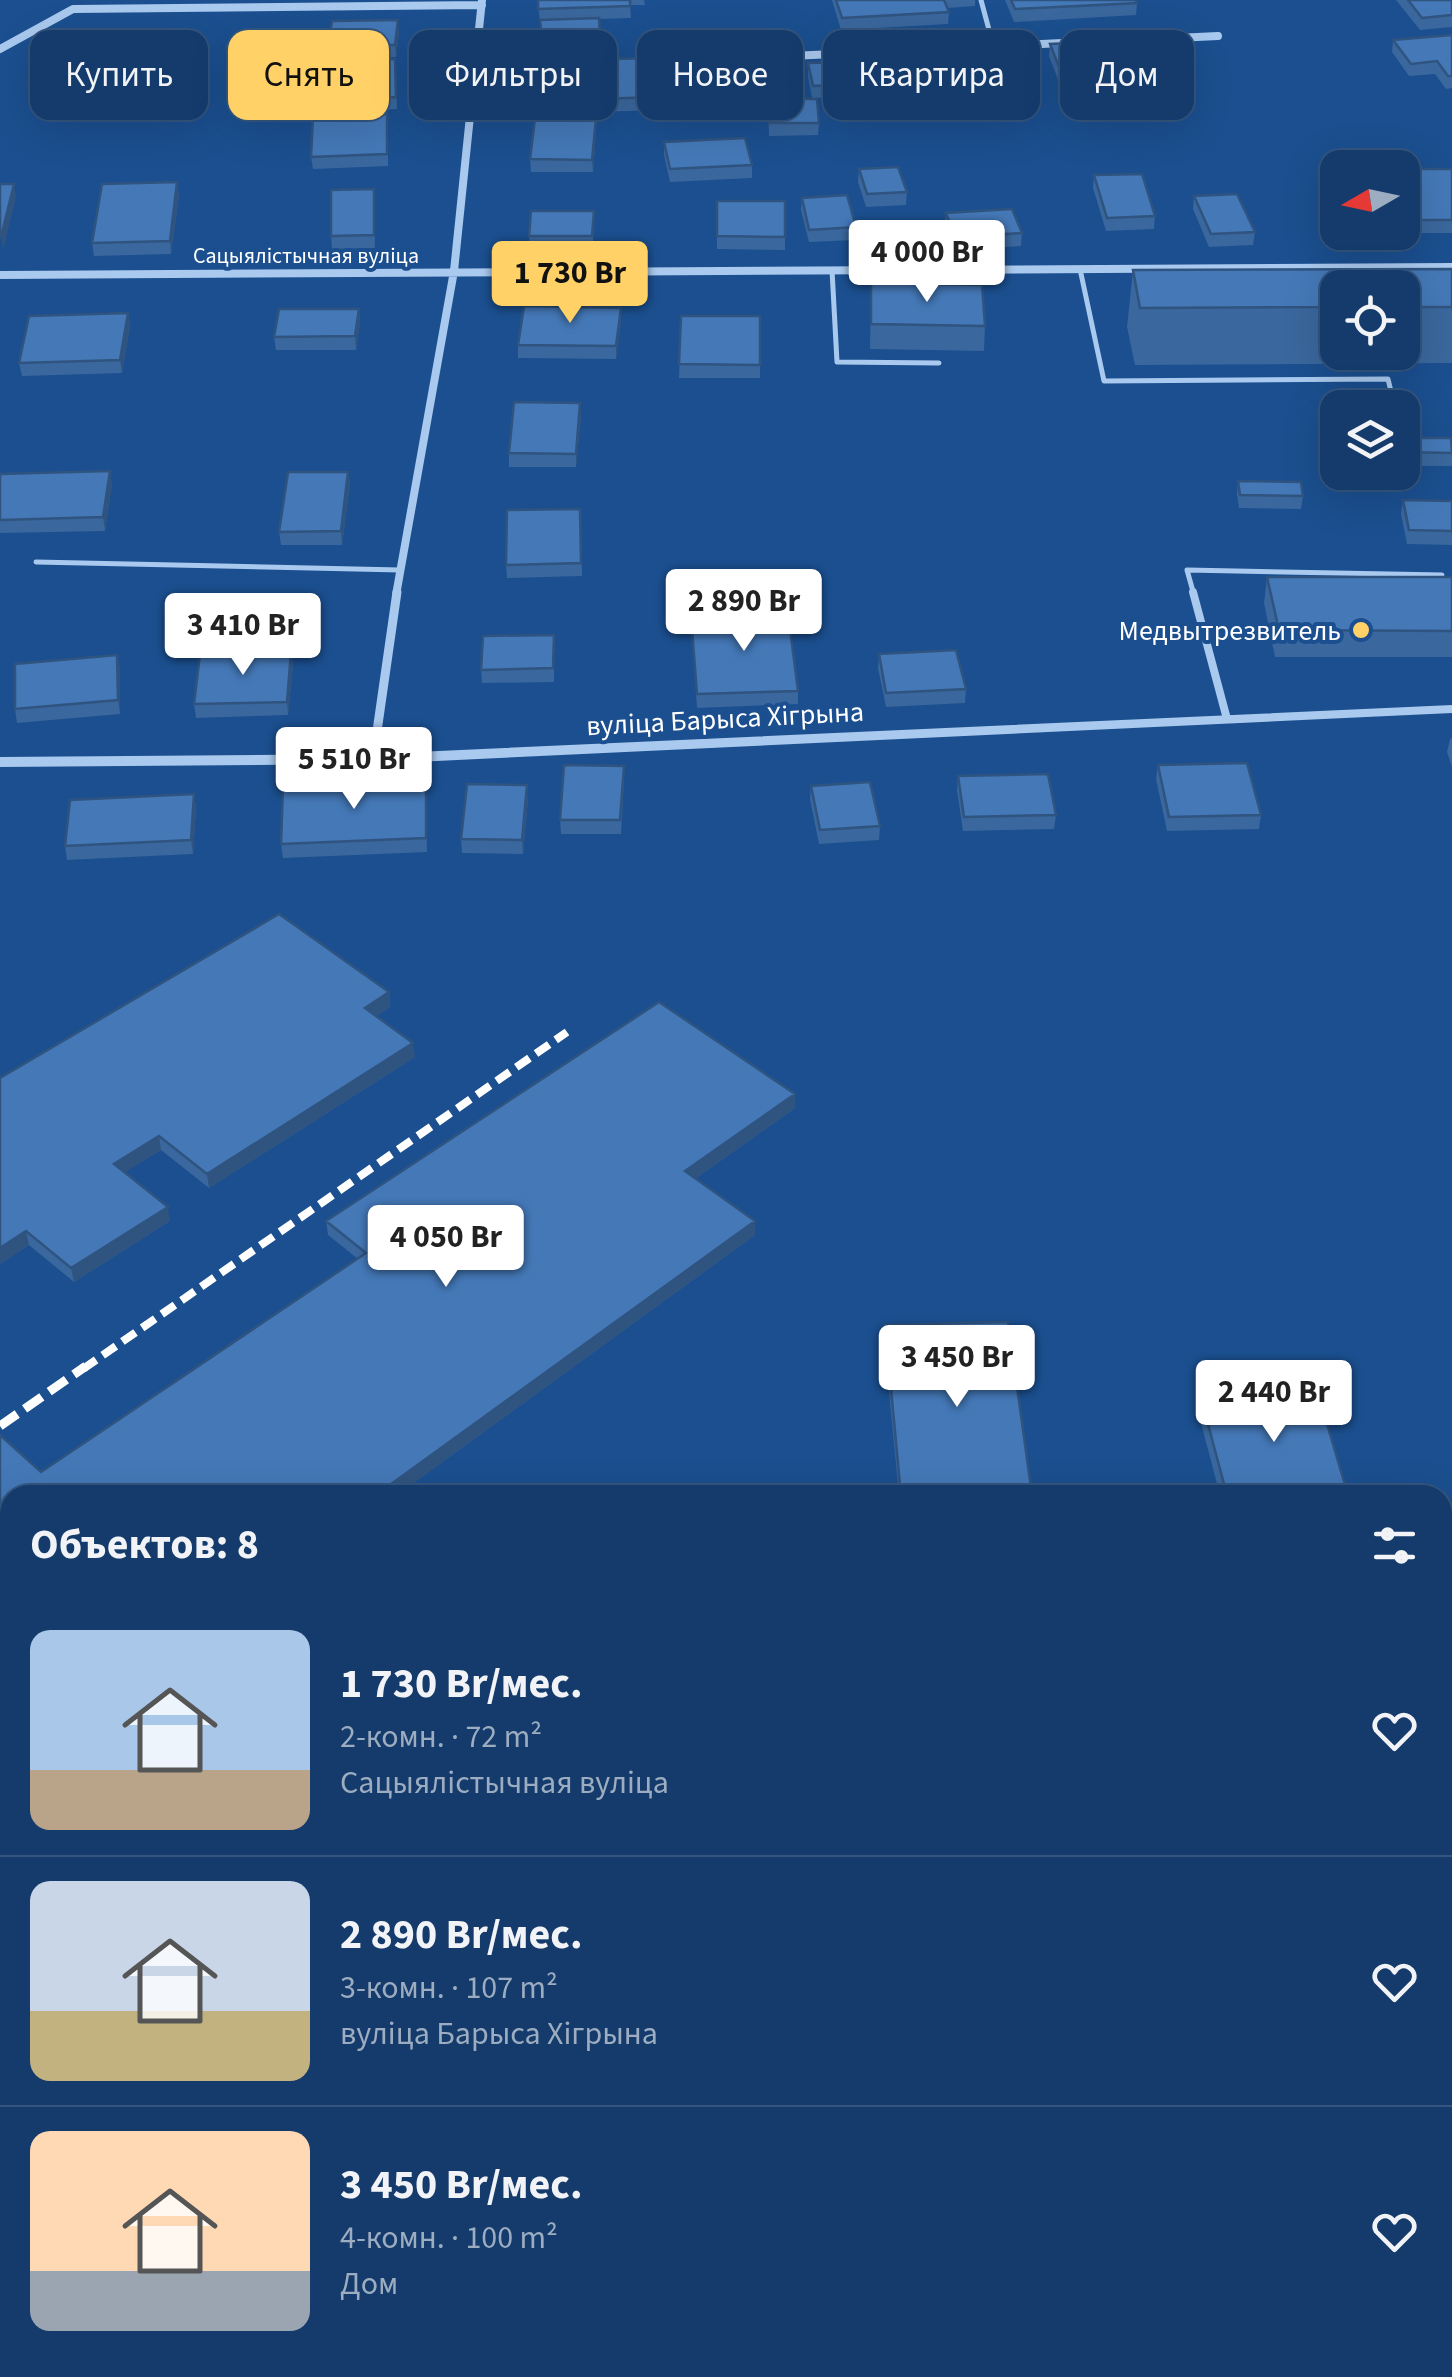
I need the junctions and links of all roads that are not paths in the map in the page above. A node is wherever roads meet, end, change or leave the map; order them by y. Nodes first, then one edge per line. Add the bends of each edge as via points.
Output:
1 (982, 0) edge
2 (482, 2) edge
3 (479, 30) edge
4 (990, 30) edge
5 (1218, 36) dead end
6 (1194, 37) edge
7 (0, 50) edge
8 (469, 120) edge
9 (1452, 268) edge
10 (1080, 269) junction
11 (832, 270) junction
12 (454, 272) junction
13 (0, 275) edge
14 (939, 363) dead end
15 (1391, 390) edge
16 (36, 562) dead end
17 (400, 570) junction
18 (1442, 575) edge
19 (1452, 709) edge
20 (1227, 720) junction
21 (373, 759) junction
22 (0, 762) edge

1 - 4 lane
2 - 3 street
2 - 7 street via 73,9
5 - 6 street
8 - 12 street
9 - 10 street, Сацыялістычная вуліца
10 - 11 street, Сацыялістычная вуліца
10 - 15 lane via 1104,382 1388,378
11 - 12 street, Сацыялістычная вуліца
11 - 14 lane via 838,362
12 - 13 street, Сацыялістычная вуліца
12 - 17 street
16 - 17 lane
17 - 21 street
18 - 20 lane via 1187,570
19 - 20 street, вуліца Барыса Хігрына
20 - 21 street, вуліца Барыса Хігрына
21 - 22 street, вуліца Барыса Хігрына

